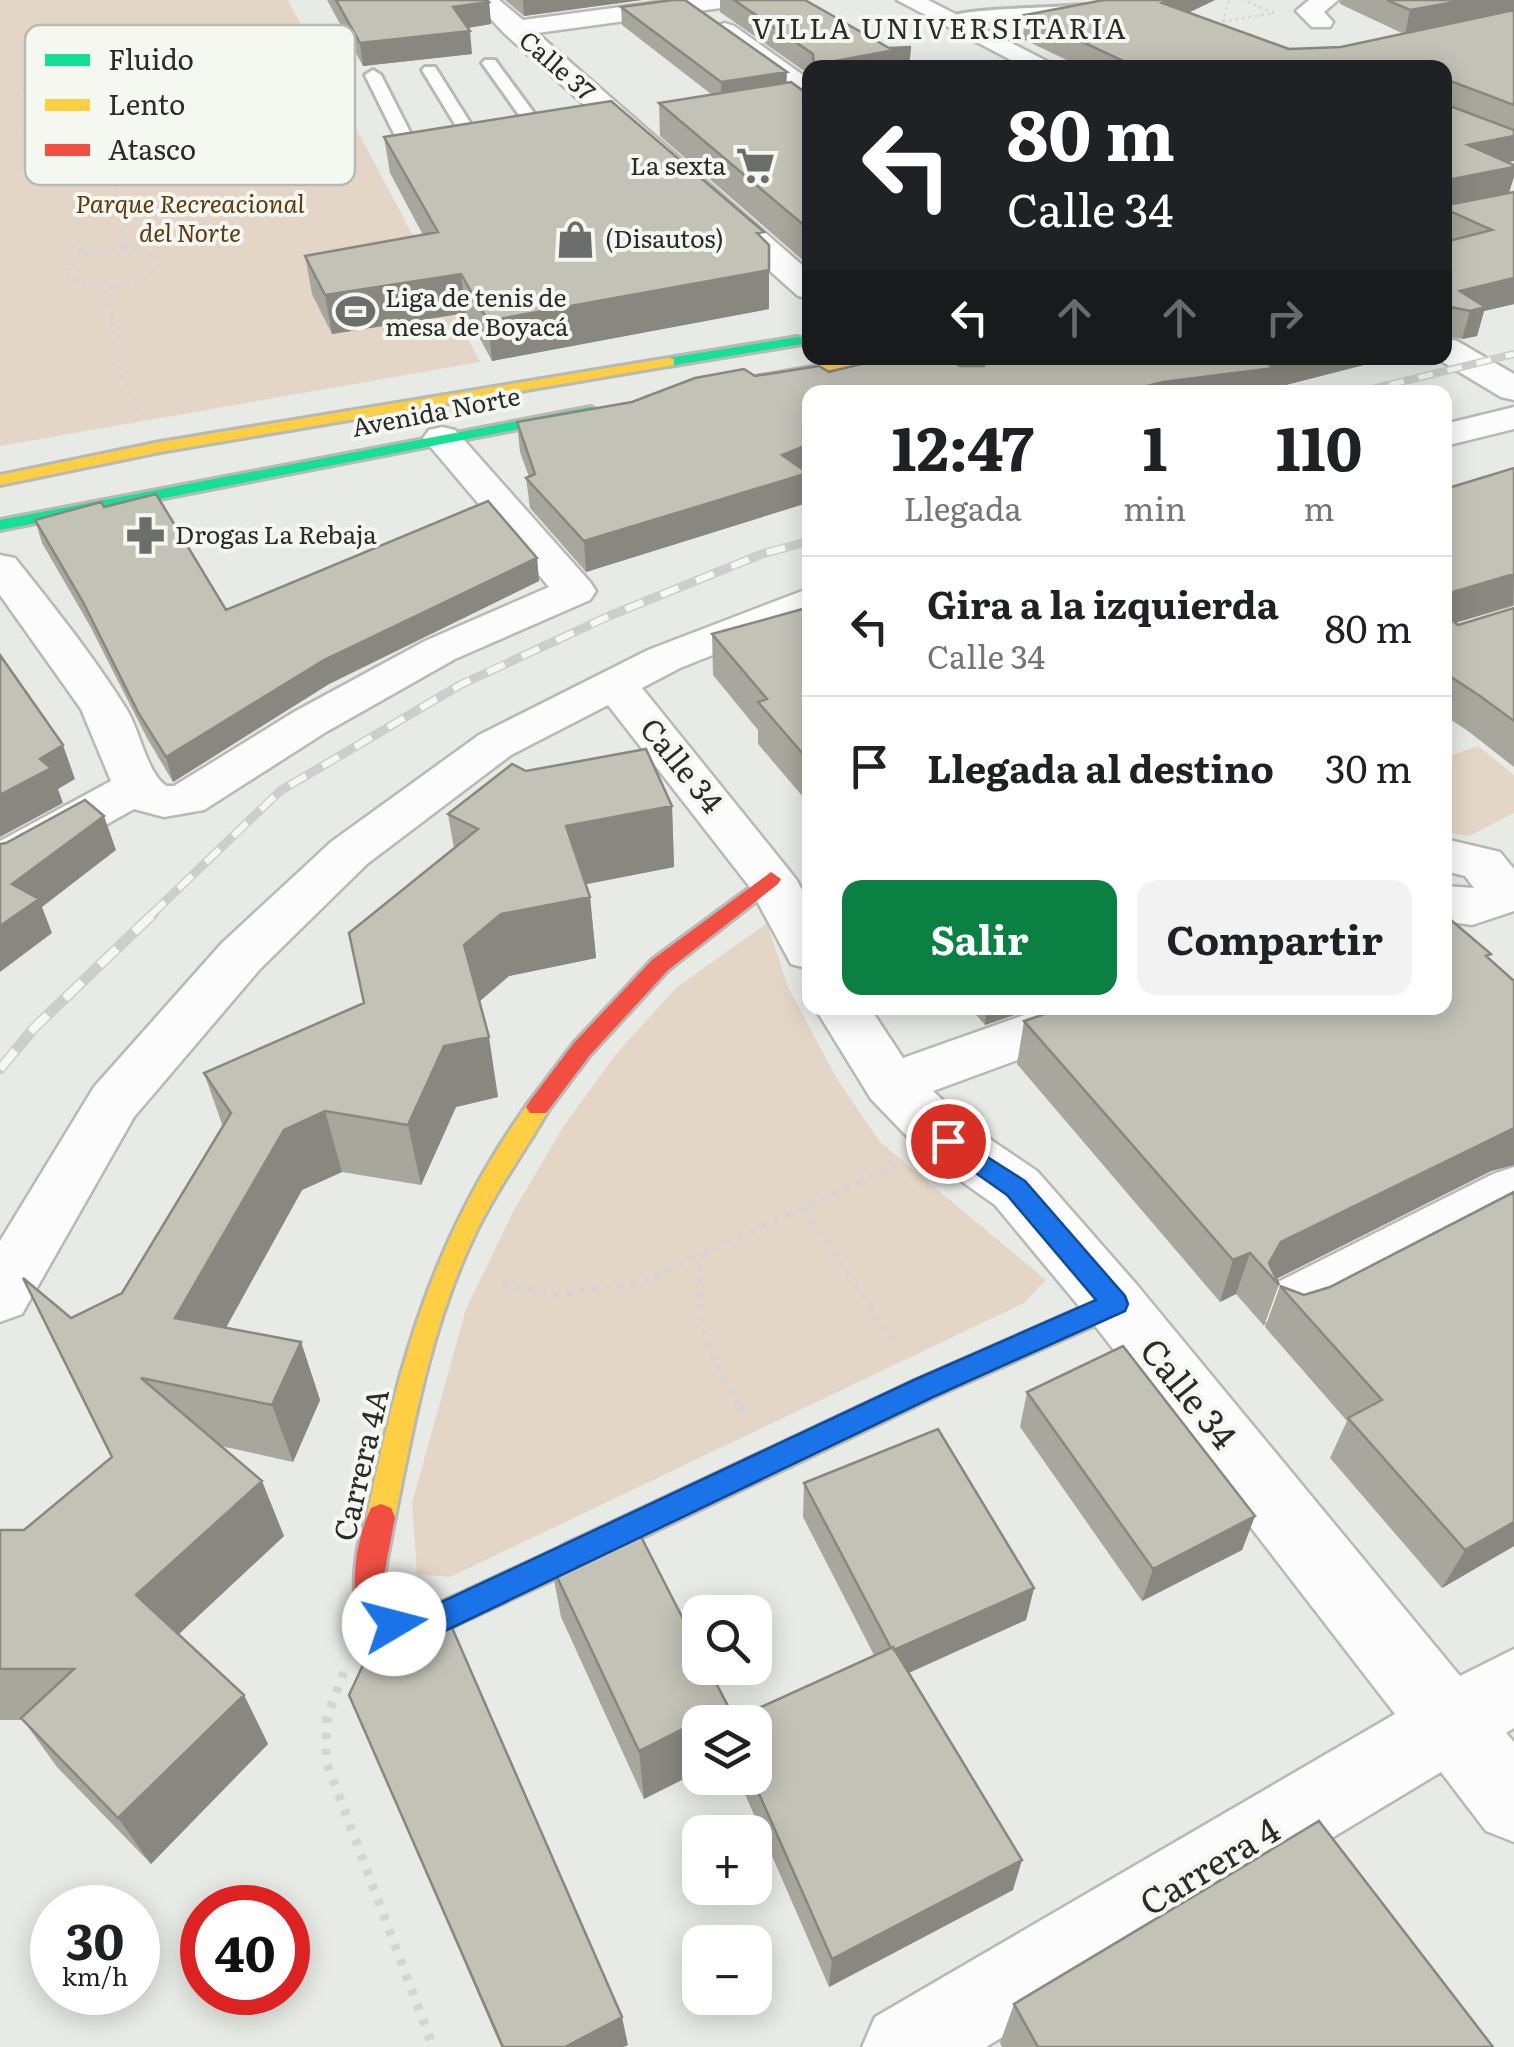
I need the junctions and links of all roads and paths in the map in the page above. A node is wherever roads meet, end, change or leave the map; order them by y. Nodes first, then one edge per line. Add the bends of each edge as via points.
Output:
1 (485, 0) edge
2 (728, 0) edge
3 (909, 0) edge
4 (1139, 0) edge
5 (1229, 0) edge
6 (1243, 0) edge
7 (686, 3) edge
8 (949, 20) junction
9 (1222, 22) junction
10 (1205, 24) edge
11 (514, 29) junction
12 (1033, 60) edge
13 (490, 64) dead end
14 (430, 70) edge
15 (373, 75) edge
16 (802, 86) edge
17 (25, 92) edge
18 (802, 101) edge
19 (0, 104) edge
20 (774, 106) edge
21 (0, 123) edge
22 (664, 124) edge
23 (591, 125) edge
24 (624, 125) junction
25 (540, 131) edge
26 (25, 132) edge
27 (69, 185) edge
28 (115, 185) edge
29 (124, 247) junction
30 (81, 256) junction
31 (802, 282) edge
32 (112, 286) junction
33 (802, 340) edge
34 (1452, 352) edge
35 (845, 365) edge
36 (730, 386) edge
37 (124, 388) dead end
38 (1514, 389) edge
39 (614, 407) edge
40 (1514, 418) edge
41 (1452, 433) edge
42 (442, 438) junction
43 (0, 480) edge
44 (0, 525) edge
45 (0, 567) edge
46 (802, 604) edge
47 (802, 642) edge
48 (713, 667) dead end
49 (615, 684) junction
50 (138, 786) junction
51 (0, 862) edge
52 (771, 879) junction
53 (802, 936) edge
54 (847, 1015) edge
55 (1081, 1015) edge
56 (891, 1084) junction
57 (948, 1141) junction
58 (1514, 1191) edge
59 (803, 1208) junction
60 (704, 1253) junction
61 (445, 1272) junction
62 (0, 1296) edge
63 (1115, 1304) junction
64 (1290, 1306) edge
65 (924, 1388) junction
66 (771, 1462) junction
67 (374, 1619) junction
68 (1483, 1705) edge
69 (1514, 1803) edge
70 (434, 2047) edge
71 (905, 2047) edge

1 - 11 street, Calle 37
2 - 7 street
3 - 8 street
4 - 8 lane via 1064,14
5 - 9 path
6 - 9 path via 1274,13
7 - 11 street
7 - 16 street
8 - 12 street
9 - 10 path
11 - 24 street, Calle 37
13 - 25 lane
14 - 15 lane via 481,139 409,148
17 - 19 path
18 - 20 street
21 - 26 path
22 - 24 street
23 - 24 lane
24 - 31 street, Calle 37
27 - 30 path
28 - 29 path
29 - 30 path
29 - 32 path via 158,256 160,264 153,274
30 - 32 path via 67,264 64,274 71,282
32 - 37 path via 109,328
33 - 43 main road, Avenida Norte
34 - 38 street
35 - 36 main road
39 - 42 main road, Avenida Norte
40 - 41 street
42 - 44 main road, Avenida Norte
42 - 50 street via 575,591 440,650 187,799 166,803
45 - 50 street via 72,657 118,735
46 - 49 street
47 - 48 street
49 - 52 street, Calle 34
49 - 62 street via 496,746 350,853 241,956 114,1102
50 - 51 street
52 - 53 street, Calle 34
52 - 61 main road, Carrera 4A via 660,965 582,1050 516,1136
54 - 56 street, Calle 34
55 - 56 street
56 - 57 street, Calle 34
57 - 59 path
57 - 63 street, Calle 34 via 1016,1188
58 - 64 street
59 - 60 path
59 - 65 path
60 - 61 path via 639,1283 556,1295
60 - 66 path via 695,1286 696,1320
61 - 67 main road, Carrera 4A via 403,1412 369,1575
63 - 65 main road
63 - 68 street, Calle 34
65 - 66 main road
66 - 67 main road via 415,1630
67 - 70 path via 327,1717 326,1762
68 - 69 street, Calle 34
68 - 71 street, Carrera 4

